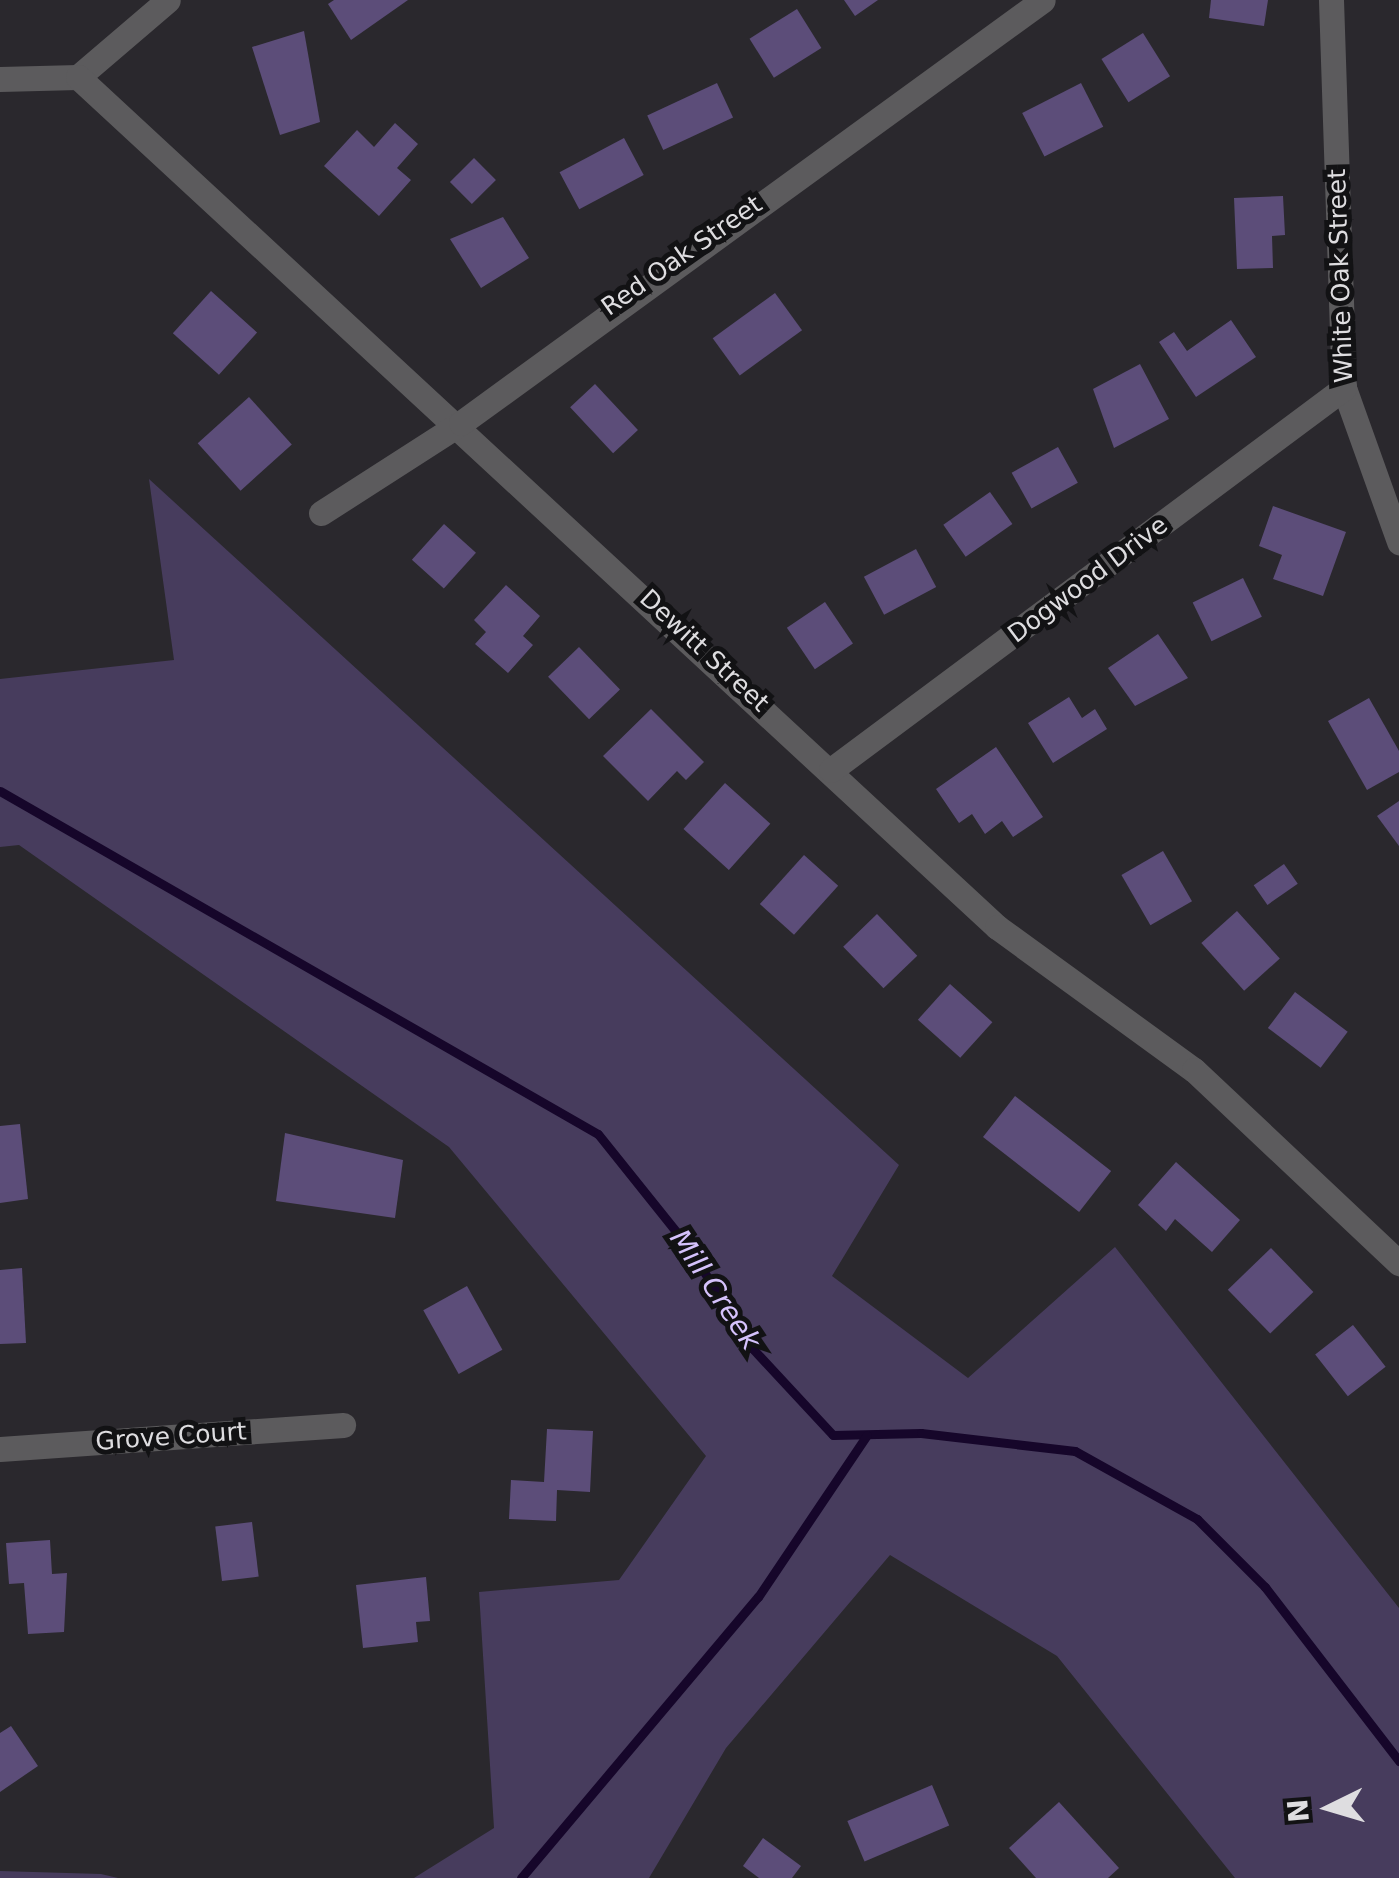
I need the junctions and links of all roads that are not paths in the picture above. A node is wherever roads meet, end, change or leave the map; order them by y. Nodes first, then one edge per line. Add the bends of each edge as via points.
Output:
1 (168, 0) edge
2 (1043, 0) edge
3 (1331, 0) edge
4 (78, 77) junction
5 (0, 79) edge
6 (1344, 388) junction
7 (461, 422) junction
8 (321, 513) dead end
9 (1399, 542) edge
10 (830, 770) junction
11 (1399, 1262) edge
12 (343, 1424) dead end
13 (0, 1449) edge

1 - 4 street
2 - 7 street, Red Oak Street
3 - 6 street, White Oak Street
4 - 5 street
4 - 7 street, Dewitt Street
6 - 9 street, White Oak Street
6 - 10 street, Dogwood Drive
7 - 8 street, Red Oak Street
7 - 10 street, Dewitt Street
10 - 11 street, Dewitt Street via 997,928 1194,1070
12 - 13 street, Grove Court

